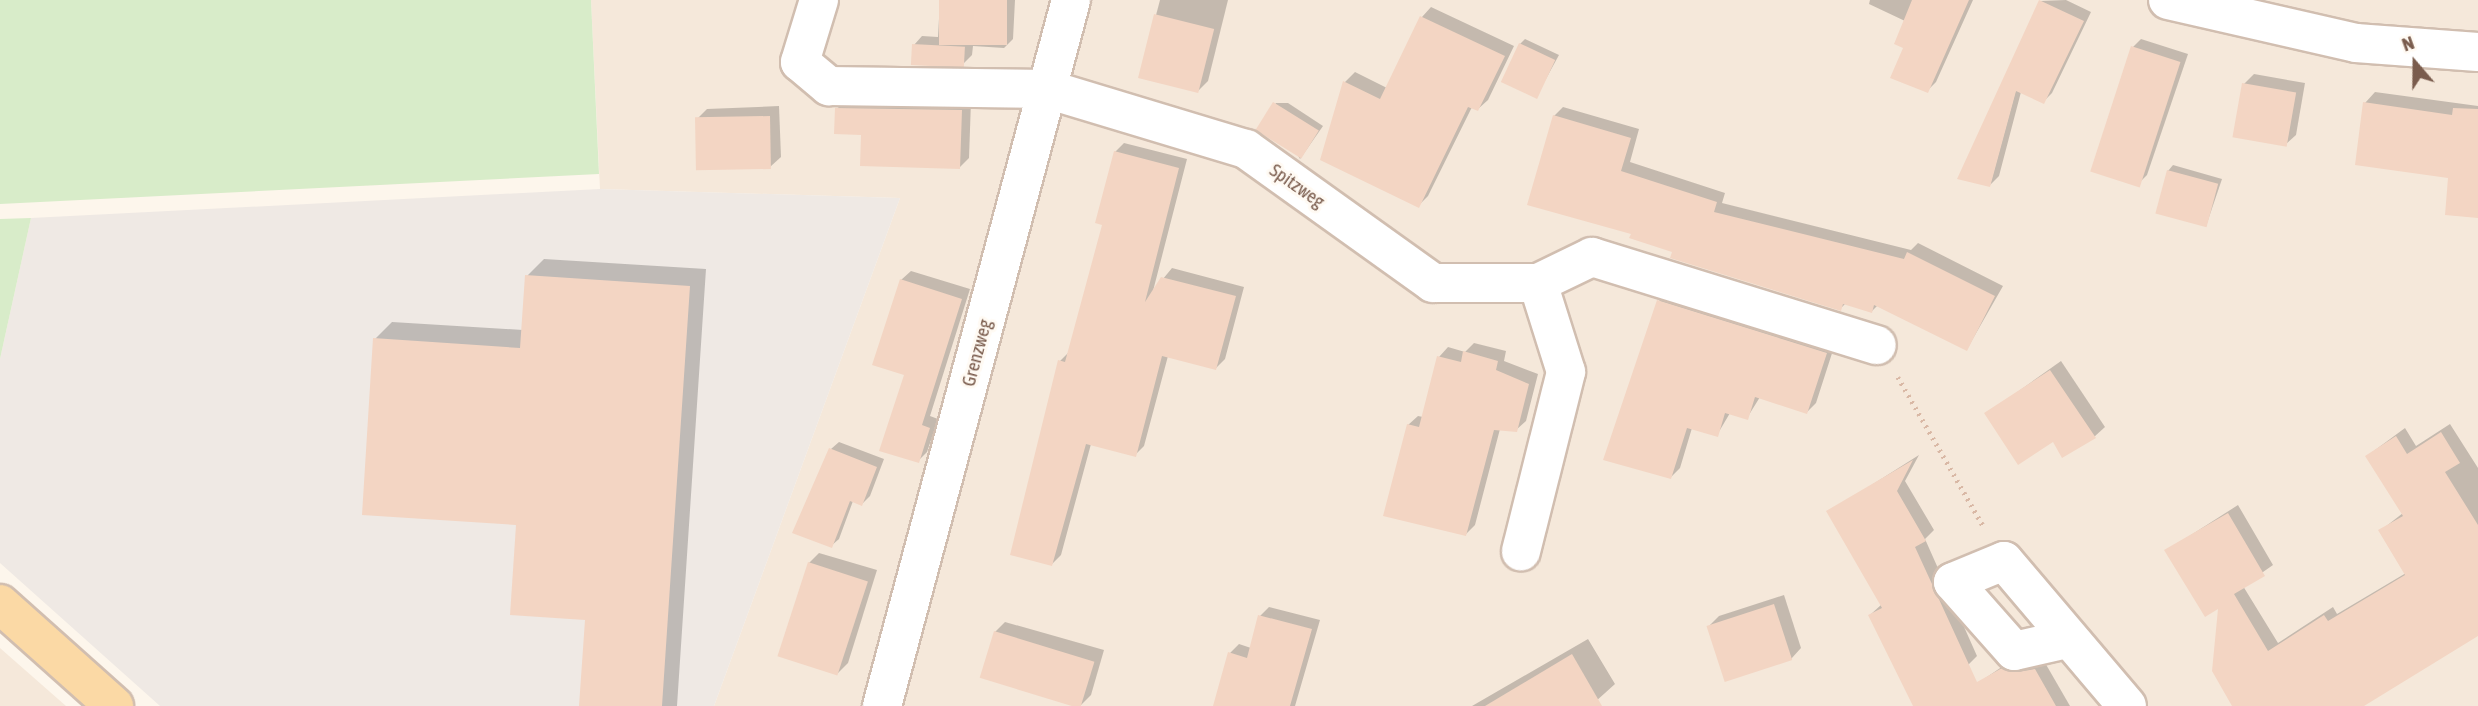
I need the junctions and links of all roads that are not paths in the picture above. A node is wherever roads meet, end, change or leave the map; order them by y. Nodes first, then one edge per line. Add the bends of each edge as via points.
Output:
1 (819, 0) edge
2 (1071, 0) edge
3 (2168, 0) edge
4 (2478, 52) edge
5 (1047, 89) junction
6 (1538, 283) junction
7 (1877, 345) road end
8 (1521, 551) dead end
9 (0, 604) edge
10 (2067, 639) junction
11 (114, 706) edge
12 (882, 706) edge
13 (2127, 706) edge

1 - 5 street, Spitzweg via 800,62 829,86
2 - 5 street, Grenzweg
3 - 4 street via 2356,43
5 - 6 street, Spitzweg via 1246,149 1433,283
5 - 12 street, Grenzweg
6 - 7 street, Spitzweg via 1592,257
6 - 8 street via 1566,372
9 - 11 main road
10 - 10 street via 2004,561 1953,582 2014,651
10 - 13 street

